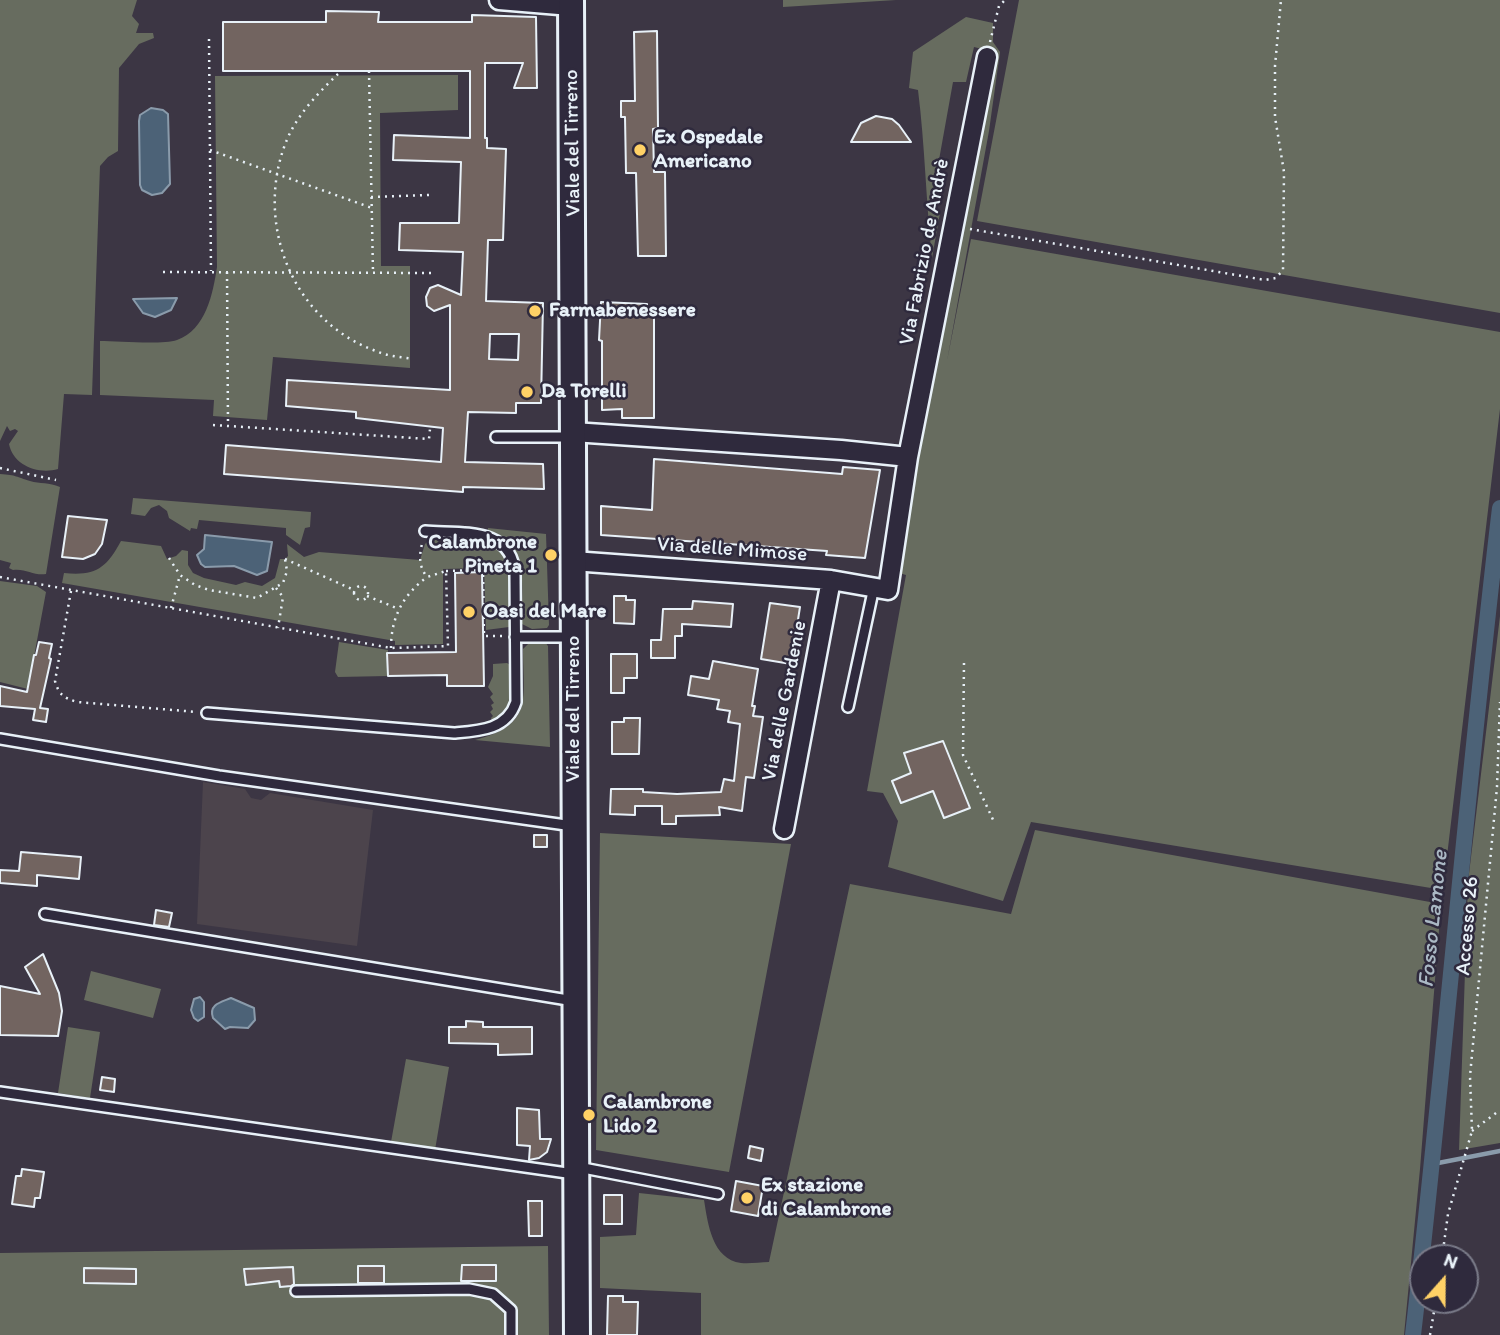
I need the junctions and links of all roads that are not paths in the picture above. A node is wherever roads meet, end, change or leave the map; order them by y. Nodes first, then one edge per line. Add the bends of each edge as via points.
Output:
1 (499, 0) edge
2 (571, 3) edge
3 (986, 57) road end
4 (573, 435) junction
5 (496, 437) dead end
6 (908, 457) junction
7 (425, 531) road end
8 (573, 561) junction
9 (831, 580) junction
10 (881, 588) junction
11 (573, 636) junction
12 (515, 637) junction
13 (848, 708) dead end
14 (207, 713) road end
15 (0, 739) edge
16 (575, 827) junction
17 (784, 829) dead end
18 (44, 914) dead end
19 (576, 1001) junction
20 (0, 1091) edge
21 (576, 1170) junction
22 (718, 1194) dead end
23 (296, 1291) dead end
24 (511, 1335) edge
25 (577, 1335) edge

1 - 2 street
2 - 4 main road, Viale del Tirreno
3 - 6 street, Via Fabrizio de Andrè
4 - 5 lane
4 - 6 street
4 - 8 main road, Viale del Tirreno
6 - 10 street, Via Fabrizio de Andrè
7 - 12 lane via 488,537 508,549 515,567
8 - 9 street, Via delle Mimose
8 - 11 main road, Viale del Tirreno
9 - 10 street, Via delle Mimose
9 - 17 street, Via delle Gardenie
10 - 13 lane
11 - 12 lane
11 - 16 main road, Viale del Tirreno
12 - 14 lane via 516,702 503,722 485,731 454,733
15 - 16 lane
16 - 19 main road, Viale del Tirreno
18 - 19 lane
19 - 21 main road, Viale del Tirreno
20 - 21 lane
21 - 22 lane
21 - 25 main road, Viale del Tirreno
23 - 24 lane via 469,1289 493,1294 511,1310

